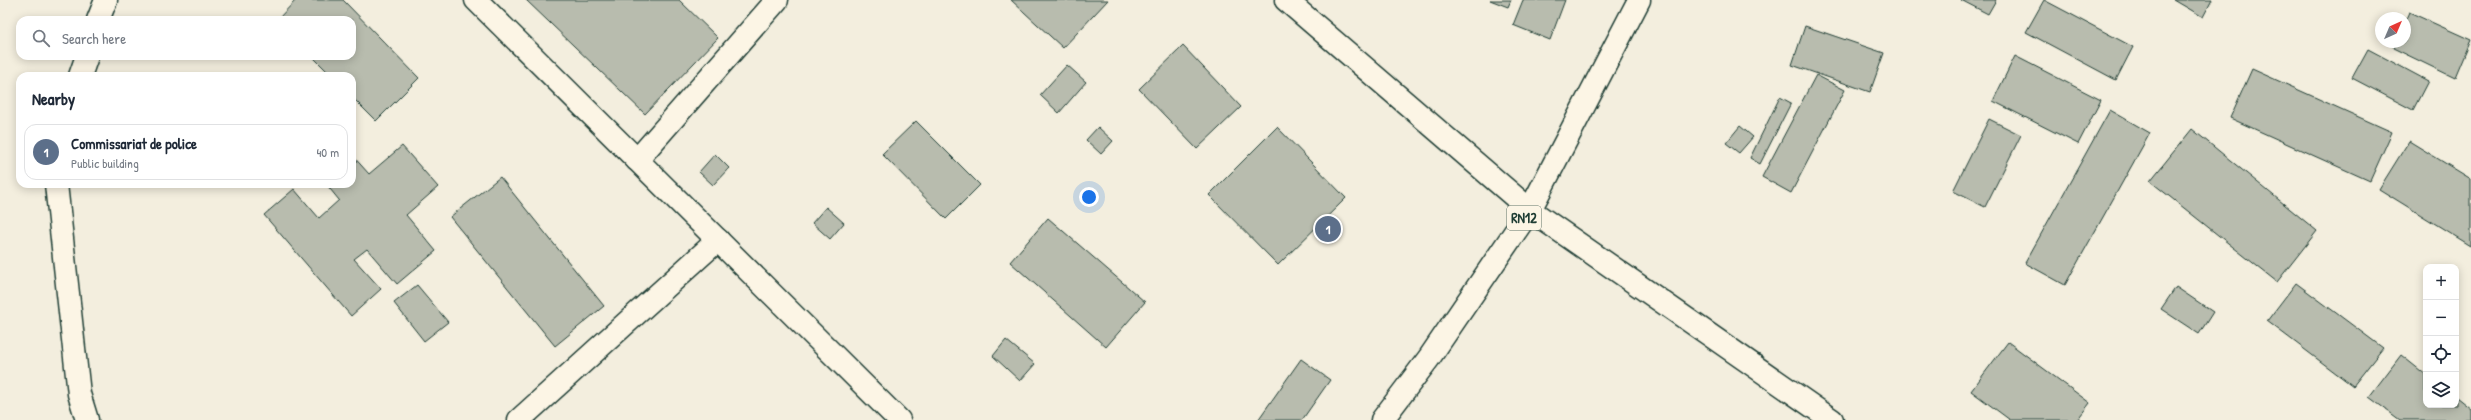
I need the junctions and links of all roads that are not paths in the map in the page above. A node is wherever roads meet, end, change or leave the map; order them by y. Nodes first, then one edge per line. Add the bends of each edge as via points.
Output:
1 (106, 0) edge
2 (476, 0) edge
3 (777, 0) edge
4 (1286, 0) edge
5 (1639, 0) edge
6 (100, 16) edge
7 (86, 60) edge
8 (81, 72) edge
9 (637, 160) junction
10 (56, 188) edge
11 (1530, 210) junction
12 (718, 240) junction
13 (87, 420) edge
14 (519, 420) edge
15 (899, 420) edge
16 (1382, 420) edge
17 (1832, 420) edge

1 - 6 street
2 - 9 street
3 - 9 street
4 - 11 street
5 - 11 street, RN12
7 - 8 street
9 - 12 street
10 - 13 street via 79,394
11 - 16 street, RN12 via 1429,358
11 - 17 street
12 - 14 street
12 - 15 street

